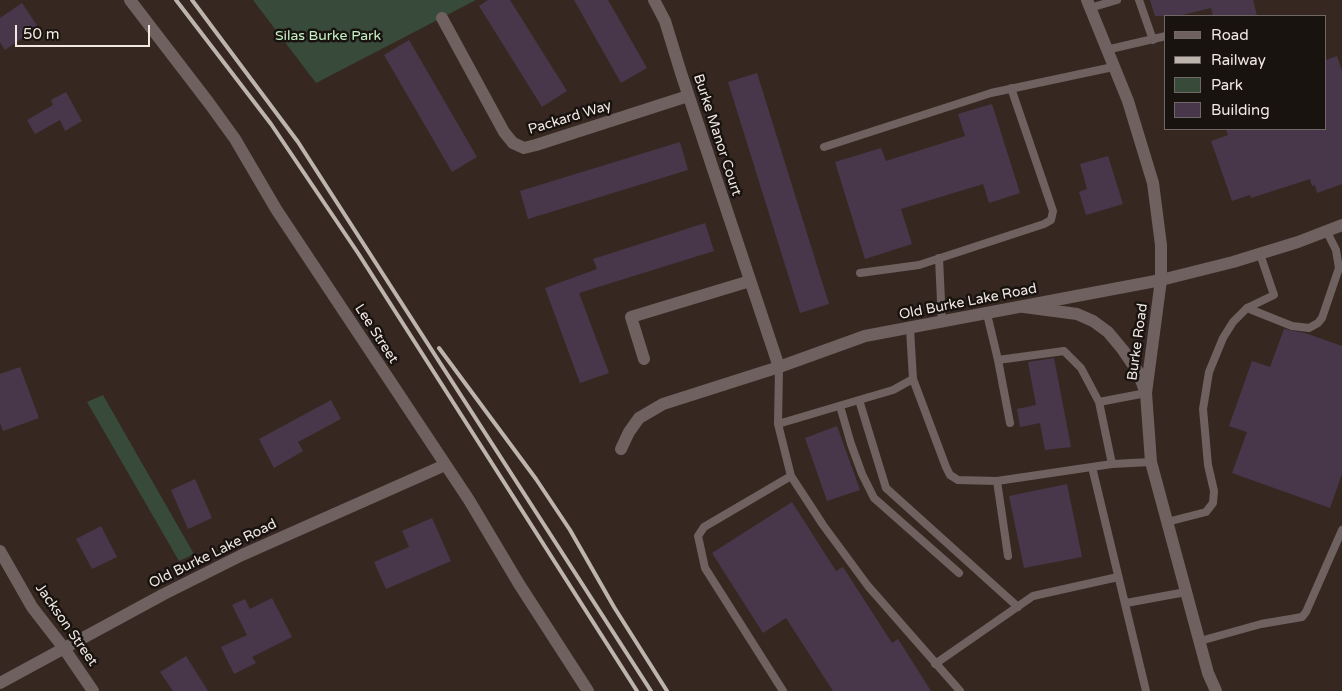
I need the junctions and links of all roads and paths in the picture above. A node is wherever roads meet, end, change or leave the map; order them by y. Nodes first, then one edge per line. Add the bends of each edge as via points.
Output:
1 (130, 0) edge
2 (654, 0) edge
3 (1116, 0) edge
4 (1140, 0) edge
5 (1089, 4) edge
6 (442, 18) dead end
7 (1164, 37) edge
8 (1153, 40) junction
9 (1106, 50) junction
10 (1113, 67) junction
11 (1011, 88) junction
12 (688, 96) junction
13 (824, 147) dead end
14 (1342, 225) edge
15 (1326, 230) junction
16 (1260, 254) junction
17 (939, 258) junction
18 (860, 274) dead end
19 (1161, 280) junction
20 (750, 281) junction
21 (1024, 307) junction
22 (1248, 308) junction
23 (987, 314) junction
24 (942, 323) junction
25 (910, 328) junction
26 (644, 360) dead end
27 (998, 360) junction
28 (779, 367) junction
29 (913, 379) junction
30 (1146, 393) junction
31 (859, 400) junction
32 (1099, 402) junction
33 (840, 406) junction
34 (1010, 423) dead end
35 (778, 424) junction
36 (621, 449) dead end
37 (1151, 462) junction
38 (1112, 464) junction
39 (445, 465) junction
40 (1092, 467) junction
41 (790, 476) junction
42 (997, 481) junction
43 (1167, 522) junction
44 (1342, 530) edge
45 (0, 551) edge
46 (1008, 556) dead end
47 (959, 573) dead end
48 (1118, 577) junction
49 (1186, 592) junction
50 (1126, 603) junction
51 (1018, 607) junction
52 (1200, 641) junction
53 (63, 647) junction
54 (935, 664) junction
55 (0, 683) edge
56 (93, 691) edge
57 (588, 691) edge
58 (783, 691) edge
59 (960, 691) edge
60 (1146, 691) edge
61 (1216, 691) edge

1 - 39 street, Lee Street via 235,139 276,209
2 - 12 street, Burke Manor Court via 665,21
3 - 5 lane
4 - 8 lane
5 - 9 street, Burke Road
6 - 12 street, Packard Way via 504,132 513,143 524,148
7 - 8 lane
8 - 9 lane
9 - 10 street, Burke Road
10 - 11 lane
10 - 19 street, Burke Road via 1128,101 1153,183 1161,245
11 - 13 lane
11 - 17 lane via 1053,211 1051,220
12 - 20 street, Burke Manor Court
14 - 15 street, Old Burke Lake Road
15 - 16 street, Old Burke Lake Road
15 - 22 lane via 1336,250 1339,268 1318,323 1309,328 1292,326
16 - 19 street, Old Burke Lake Road
16 - 22 lane via 1274,295
17 - 18 lane via 919,265
17 - 24 lane
19 - 21 street, Old Burke Lake Road
19 - 30 street, Burke Road
20 - 26 street via 631,318
20 - 28 street, Burke Manor Court
21 - 23 street, Old Burke Lake Road
21 - 30 street via 1077,314 1093,321 1108,332 1123,350 1138,372
22 - 43 lane via 1233,322 1223,338 1209,372 1203,409 1213,503 1206,512
23 - 24 street, Old Burke Lake Road
23 - 27 lane
24 - 25 street, Old Burke Lake Road
25 - 28 street, Old Burke Lake Road via 865,336
25 - 29 lane
27 - 32 lane via 1064,351 1081,368
27 - 34 lane
28 - 35 lane
28 - 36 street, Old Burke Lake Road via 663,404 639,418
29 - 31 lane via 893,390
29 - 42 lane via 950,475 958,480
30 - 32 lane
30 - 37 street, Burke Road
31 - 33 lane
31 - 51 lane via 886,488
32 - 38 lane
33 - 35 lane
33 - 47 lane via 854,452 874,498
35 - 41 lane
37 - 38 lane
37 - 43 street, Burke Road
38 - 40 lane
39 - 53 street, Old Burke Lake Road via 242,555
39 - 57 street, Lee Street
40 - 42 lane
40 - 48 lane
41 - 54 lane via 868,586
41 - 58 lane via 704,527 698,536 704,568
42 - 46 lane
43 - 49 street, Burke Road
44 - 52 lane via 1302,617 1261,624
45 - 53 street, Jackson Street via 32,608
48 - 50 lane
48 - 51 lane via 1033,596
49 - 50 lane
49 - 52 street, Burke Road
50 - 60 lane
51 - 54 lane
52 - 61 street, Burke Road
53 - 55 street, Old Burke Lake Road
53 - 56 street, Jackson Street
54 - 59 lane

